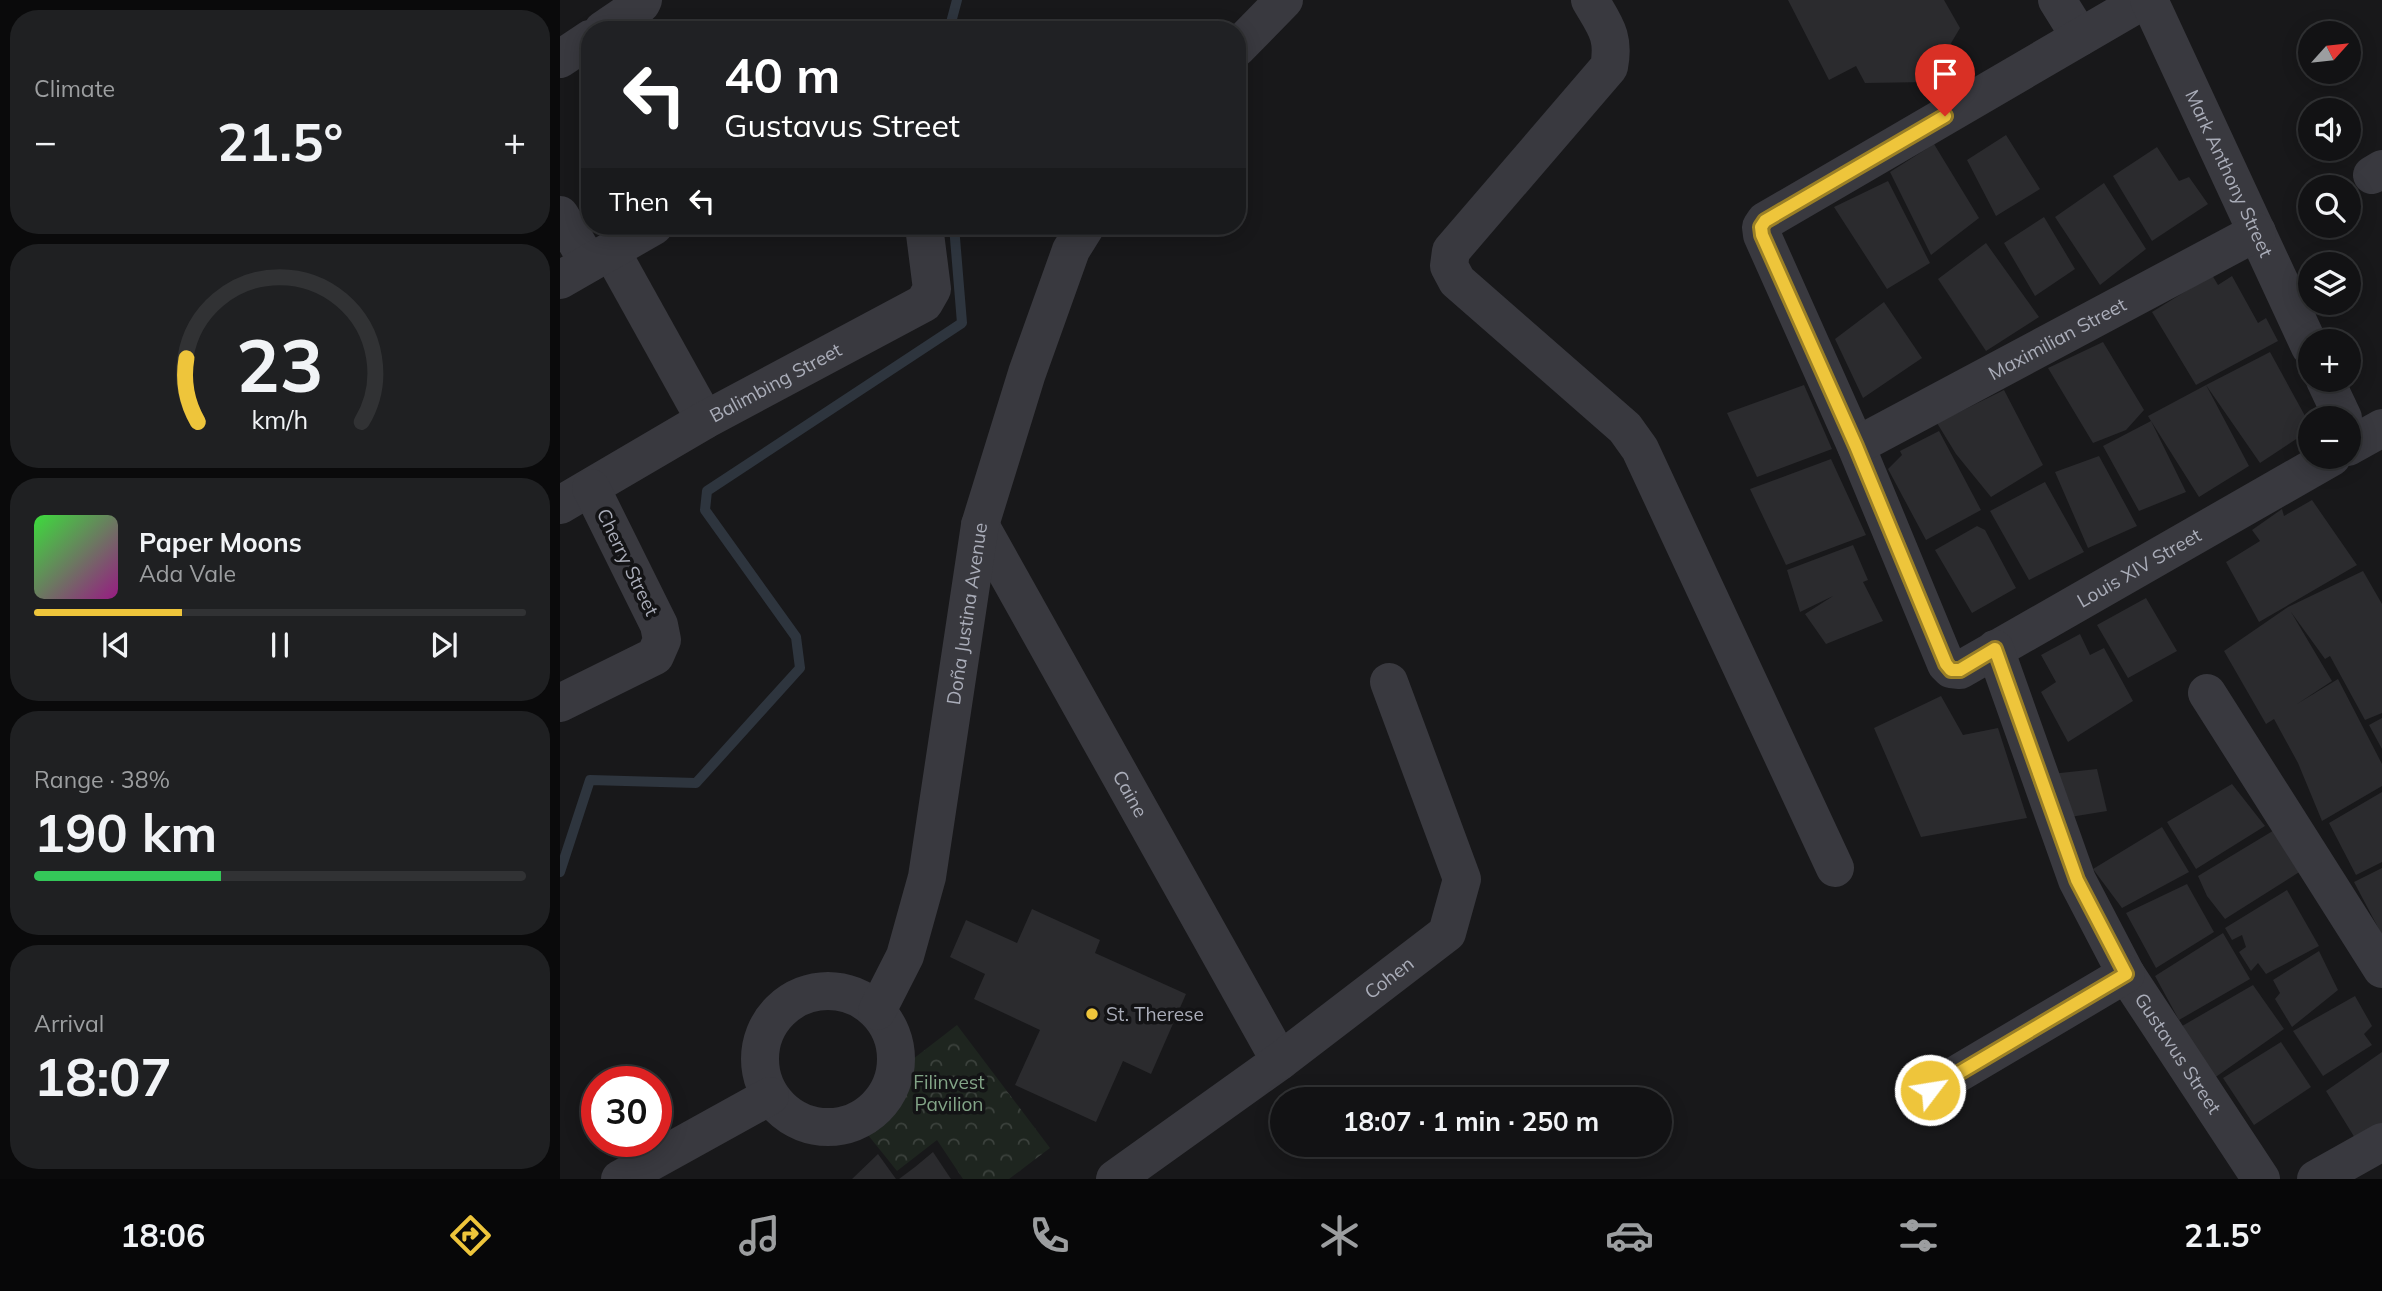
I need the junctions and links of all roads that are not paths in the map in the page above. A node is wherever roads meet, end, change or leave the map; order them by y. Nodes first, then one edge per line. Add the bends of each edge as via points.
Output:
1 (643, 0) edge
2 (1284, 0) edge
3 (1590, 0) edge
4 (2057, 0) edge
5 (2146, 0) edge
6 (616, 21) edge
7 (2080, 37) junction
8 (1246, 39) edge
9 (581, 45) edge
10 (560, 60) edge
11 (560, 215) edge
12 (2257, 232) junction
13 (639, 235) edge
14 (924, 235) edge
15 (1080, 235) edge
16 (587, 265) edge
17 (2302, 329) edge
18 (705, 420) junction
19 (1856, 446) junction
20 (2298, 469) edge
21 (576, 496) edge
22 (980, 525) junction
23 (1995, 649) junction
24 (1389, 682) dead end
25 (2207, 693) dead end
26 (560, 703) edge
27 (1835, 867) dead end
28 (2382, 969) edge
29 (2126, 974) junction
30 (877, 1011) junction
31 (1280, 1061) junction
32 (1930, 1090) dead end
33 (770, 1096) junction
34 (2382, 1142) edge
35 (620, 1179) edge
36 (1115, 1179) edge
37 (2261, 1179) edge
38 (2316, 1179) edge

1 - 6 street
2 - 8 street
3 - 27 street via 1613,48 1609,67 1451,251 1448,266 1457,281 1625,428 1640,449
4 - 7 street
5 - 7 street
5 - 12 street, Mark Anthony Street
7 - 19 street via 1761,227
9 - 10 street
11 - 16 street
12 - 17 street, Mark Anthony Street
12 - 19 street, Maximilian Street
13 - 16 street
14 - 18 street, Balimbing Street via 932,289 924,303
15 - 22 street, Doña Justina Avenue via 1027,373
16 - 18 street
18 - 21 street, Balimbing Street
19 - 23 street, Louis XIV Street via 1946,664 1951,670 1960,670
20 - 23 street, Louis XIV Street
21 - 26 street, Cherry Street via 659,625 662,640 655,656
22 - 30 street, Doña Justina Avenue via 927,877 905,956
22 - 31 street, Caine
23 - 29 street, Gustavus Street via 2077,880
24 - 31 street, Cohen via 1462,879 1447,933
25 - 28 street
29 - 32 street
29 - 37 street, Gustavus Street
30 - 33 street via 856,996 832,990 807,993 785,1005 768,1024 760,1048 760,1073
30 - 33 street via 890,1030 896,1052 895,1075 871,1114 828,1128 806,1125 785,1113
31 - 36 street, Cohen
33 - 35 street
34 - 38 street

